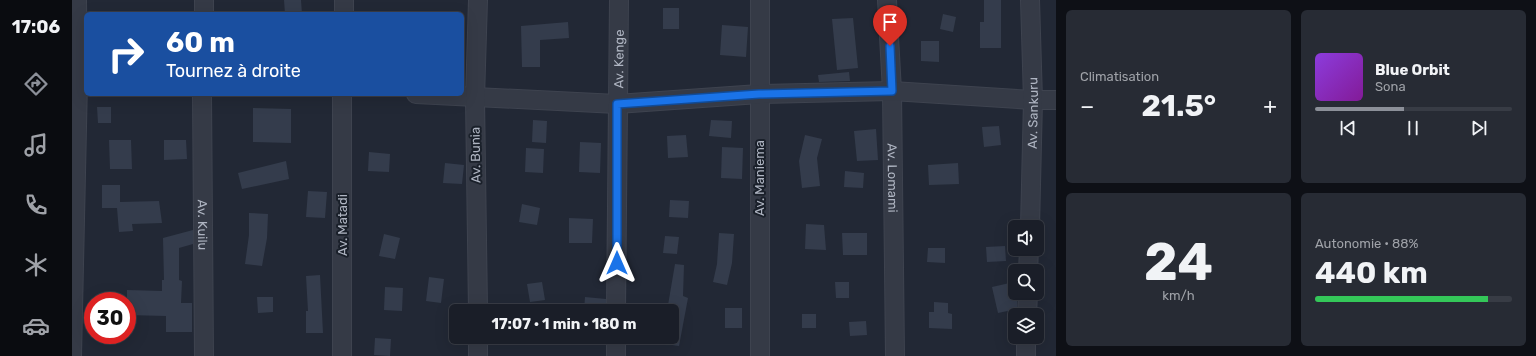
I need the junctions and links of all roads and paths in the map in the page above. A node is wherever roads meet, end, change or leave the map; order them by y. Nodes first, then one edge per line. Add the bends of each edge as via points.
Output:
1 (77, 0) edge
2 (204, 0) edge
3 (344, 0) edge
4 (478, 0) edge
5 (619, 0) edge
6 (760, 0) edge
7 (887, 0) edge
8 (1030, 0) edge
9 (204, 12) edge
10 (344, 12) edge
11 (79, 81) edge
12 (892, 91) junction
13 (759, 94) junction
14 (202, 96) edge
15 (342, 96) edge
16 (445, 96) edge
17 (474, 98) junction
18 (1033, 100) junction
19 (1056, 100) edge
20 (617, 104) junction
21 (1030, 220) edge
22 (478, 304) edge
23 (616, 304) edge
24 (478, 344) edge
25 (616, 344) edge
26 (1026, 344) edge
27 (72, 356) edge
28 (204, 356) edge
29 (342, 356) edge
30 (478, 356) edge
31 (616, 356) edge
32 (760, 356) edge
33 (895, 356) edge
34 (1026, 356) edge

1 - 11 street
2 - 9 street
3 - 10 street
4 - 17 street, Av. Bunia
5 - 20 street, Av. Kenge
6 - 13 street, Av. Maniema
7 - 12 street, Av. Lomami
8 - 18 street, Av. Sankuru
11 - 27 street
12 - 13 street
12 - 18 street
12 - 33 street, Av. Lomami
13 - 20 street
13 - 32 street, Av. Maniema
14 - 28 street, Av. Kuilu
15 - 29 street, Av. Matadi
16 - 17 street
17 - 20 street
17 - 22 street, Av. Bunia
18 - 19 street
18 - 21 street, Av. Sankuru
20 - 23 street, Av. Kenge
24 - 30 street
25 - 31 street
26 - 34 street

